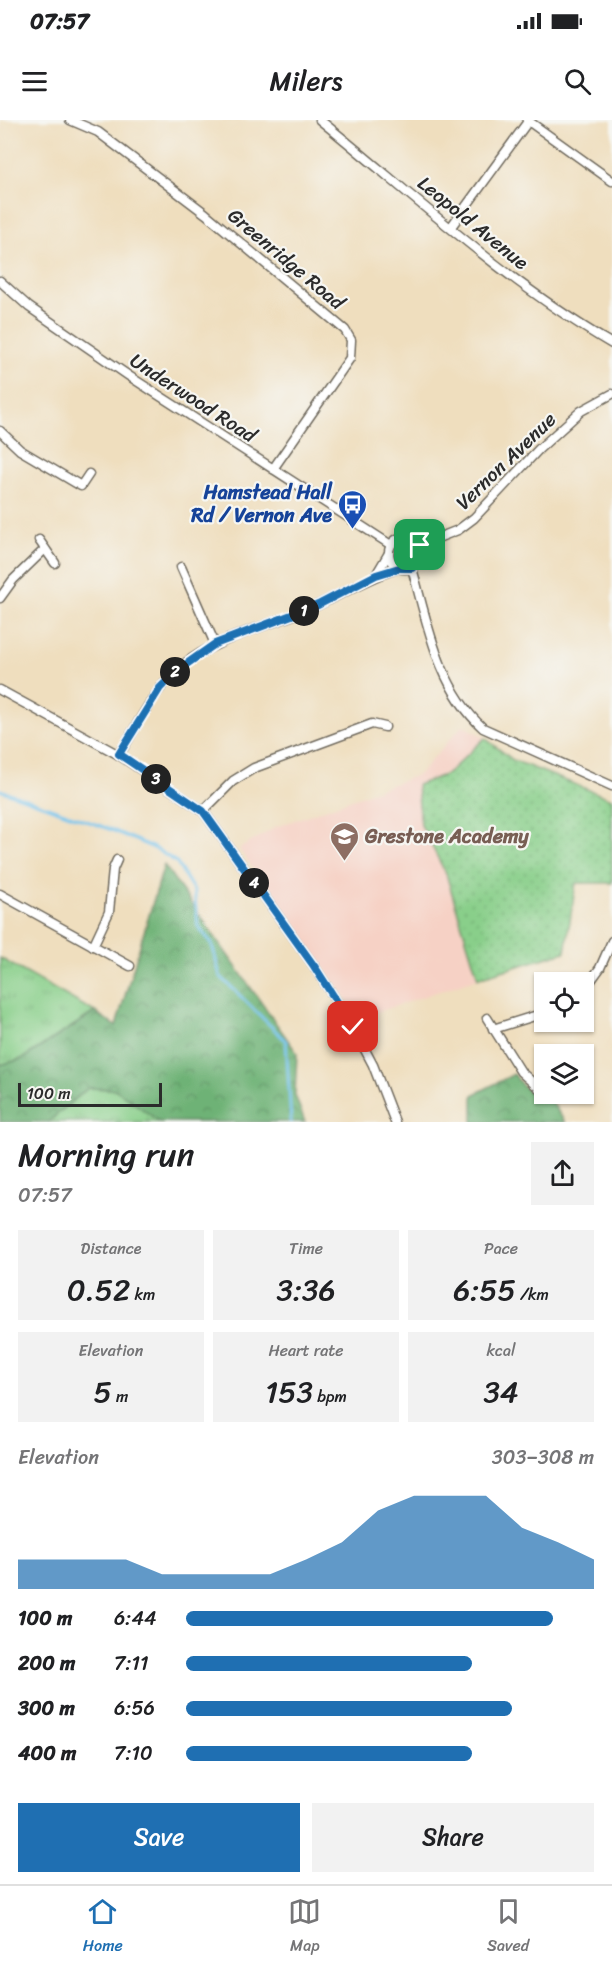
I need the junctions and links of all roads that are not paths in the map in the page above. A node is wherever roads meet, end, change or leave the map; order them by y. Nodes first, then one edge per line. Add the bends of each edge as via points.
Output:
1 (70, 120) edge
2 (320, 120) edge
3 (528, 120) edge
4 (612, 181) edge
5 (451, 227) junction
6 (0, 280) edge
7 (612, 344) edge
8 (612, 394) edge
9 (0, 431) edge
10 (273, 468) junction
11 (89, 474) dead end
12 (375, 535) junction
13 (399, 538) junction
14 (39, 540) dead end
15 (420, 545) junction
16 (45, 549) junction
17 (390, 549) junction
18 (55, 563) dead end
19 (181, 567) dead end
20 (399, 568) junction
21 (412, 568) junction
22 (376, 575) junction
23 (0, 598) edge
24 (215, 644) junction
25 (0, 690) edge
26 (385, 727) dead end
27 (119, 754) junction
28 (612, 786) edge
29 (203, 811) junction
30 (117, 860) dead end
31 (0, 894) edge
32 (612, 941) edge
33 (93, 946) junction
34 (131, 966) dead end
35 (594, 976) edge
36 (534, 1015) edge
37 (487, 1018) dead end
38 (493, 1029) junction
39 (534, 1084) edge
40 (395, 1122) edge

1 - 10 street, Greenridge Road via 98,132 206,214 345,330 351,340 350,358
2 - 5 street, Leopold Avenue
3 - 4 street
3 - 5 street
5 - 7 street, Leopold Avenue via 530,290
6 - 10 street, Underwood Road via 28,307
8 - 15 street, Vernon Avenue via 581,411 474,518 458,530
9 - 11 street via 20,450 81,486
10 - 12 street, Underwood Road
12 - 13 street, Underwood Road
12 - 17 street, Underwood Road
13 - 15 street via 409,537
13 - 17 street
14 - 16 street
15 - 21 street via 420,559
16 - 18 street
16 - 23 street
17 - 20 street via 392,563
17 - 22 street
19 - 24 street
20 - 21 street
20 - 22 street
21 - 28 street via 447,683 470,716 483,728
22 - 24 street via 318,605
24 - 27 street via 160,688
25 - 27 street
26 - 29 street via 372,724 254,768 233,781
27 - 29 street
29 - 40 street via 353,1027 374,1065
30 - 33 street via 109,912
31 - 33 street
32 - 35 street
33 - 34 street
36 - 38 street
37 - 38 street
38 - 39 street via 521,1072

